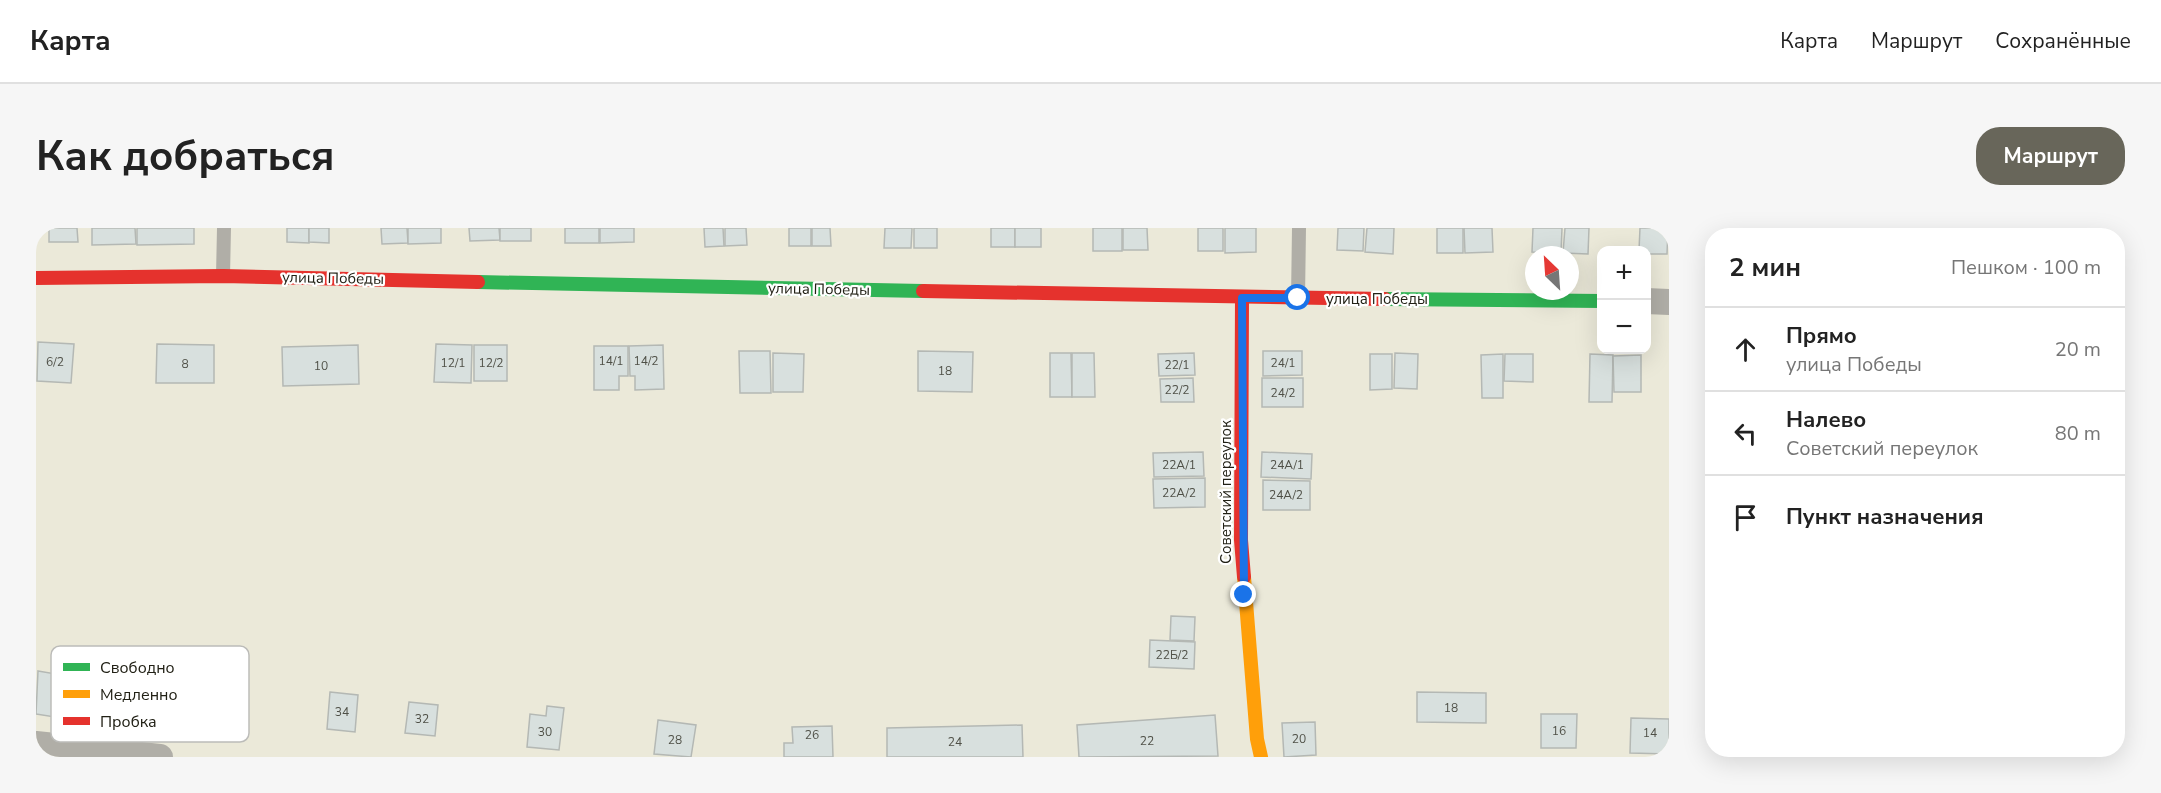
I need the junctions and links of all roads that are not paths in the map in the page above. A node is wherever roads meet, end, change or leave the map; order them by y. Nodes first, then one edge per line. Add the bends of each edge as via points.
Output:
1 (224, 228) edge
2 (1299, 228) edge
3 (223, 276) junction
4 (36, 278) edge
5 (1242, 298) junction
6 (1298, 298) junction
7 (1597, 301) edge
8 (1651, 302) edge
9 (1669, 302) edge
10 (36, 744) edge
11 (160, 757) edge
12 (1261, 757) edge

1 - 3 lane
2 - 6 lane
3 - 4 street, улица Победы
3 - 5 street, улица Победы
5 - 6 street, улица Победы
5 - 12 street, Советский переулок via 1244,595
6 - 7 street, улица Победы
8 - 9 street
10 - 11 street

